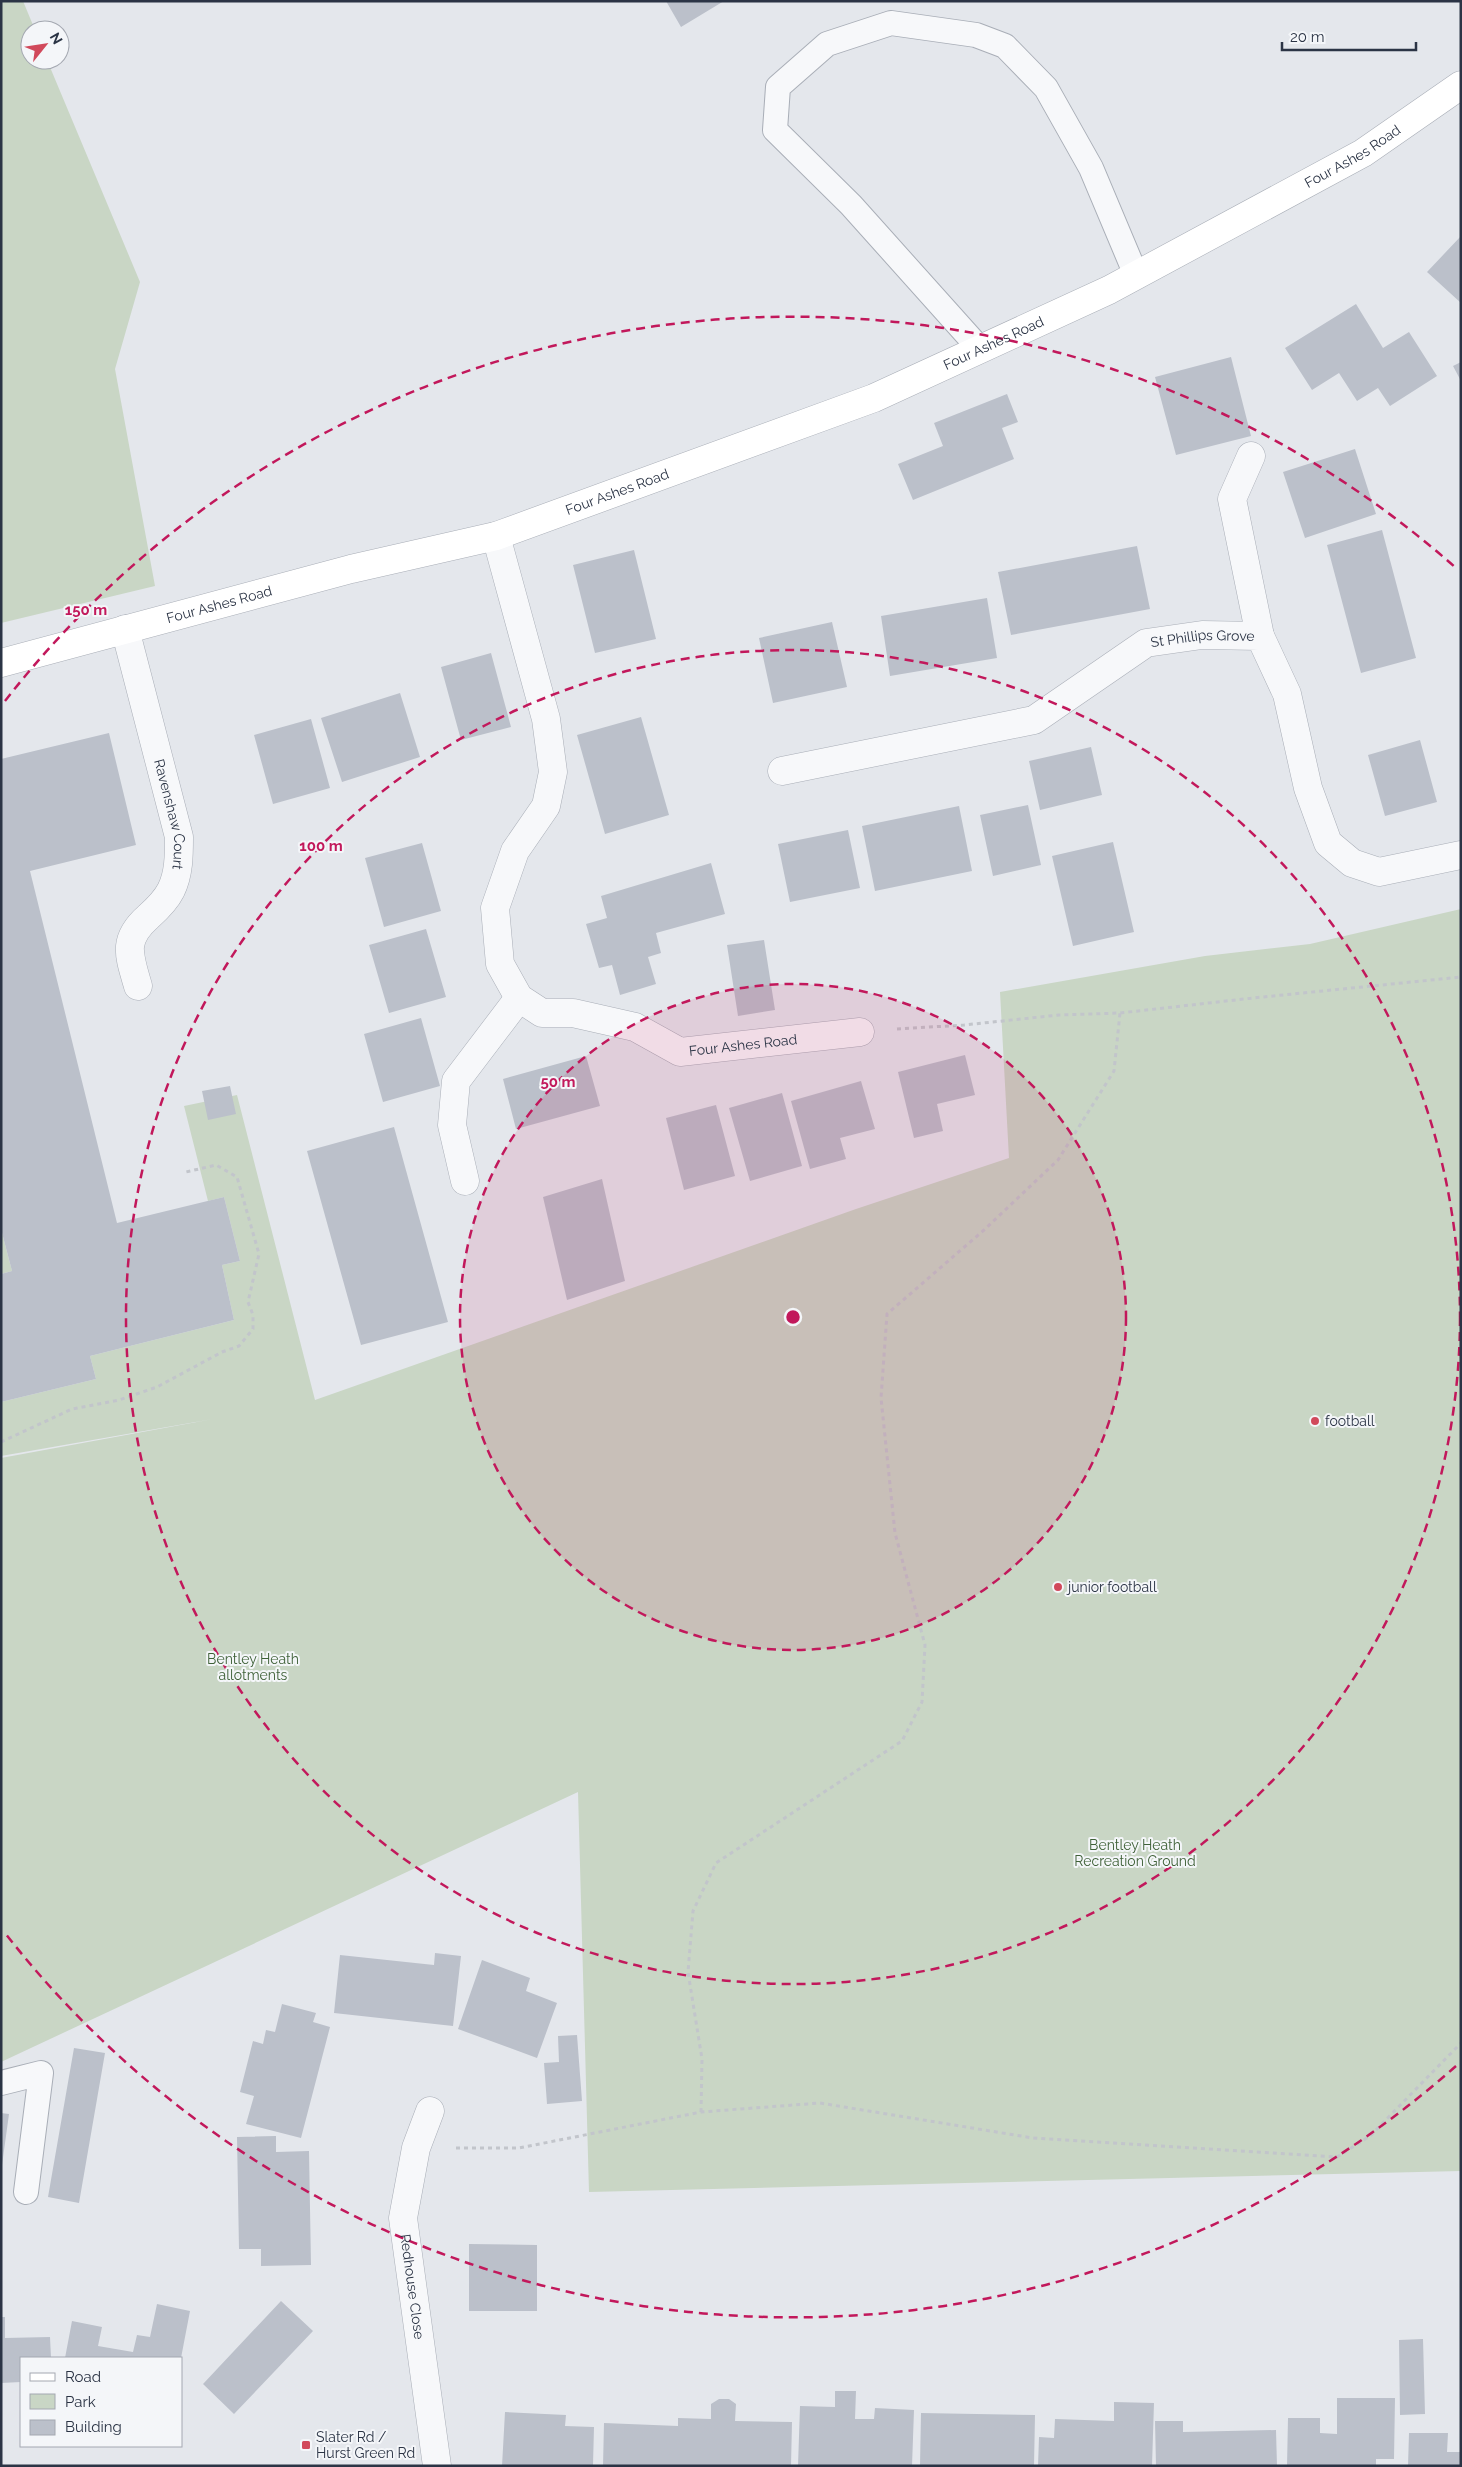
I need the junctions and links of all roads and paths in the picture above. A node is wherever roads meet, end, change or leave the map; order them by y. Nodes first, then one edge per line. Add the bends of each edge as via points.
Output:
1 (1459, 92) edge
2 (1136, 275) junction
3 (980, 349) junction
4 (1252, 456) dead end
5 (496, 536) junction
6 (125, 629) junction
7 (1260, 636) junction
8 (1, 663) edge
9 (782, 771) dead end
10 (1461, 855) edge
11 (1461, 977) edge
12 (138, 986) dead end
13 (518, 998) junction
14 (1120, 1014) junction
15 (860, 1032) joint
16 (186, 1172) dead end
17 (465, 1181) dead end
18 (1, 1442) edge
19 (1461, 2043) edge
20 (1, 2084) edge
21 (430, 2111) dead end
22 (701, 2112) junction
23 (416, 2148) junction
24 (26, 2192) dead end
25 (437, 2466) edge

1 - 2 street, Four Ashes Road via 1363,153
2 - 3 street, Four Ashes Road
2 - 3 lane via 1091,168 1046,88 1004,46 976,35 891,23 827,44 778,87 775,130 851,205
3 - 5 street, Four Ashes Road via 874,398
4 - 7 street via 1232,499
5 - 6 street, Four Ashes Road via 351,569
5 - 13 street, Four Ashes Road via 546,719 553,772 546,806 515,851 495,908 500,964
6 - 8 street, Four Ashes Road
6 - 12 street, Ravenshaw Court via 179,837 177,871 170,892 139,925 130,942 129,954
7 - 9 street, St Phillips Grove via 1202,635 1146,643 1034,720
7 - 10 street, St Phillips Grove via 1287,694 1308,788 1328,843 1352,862 1380,872
11 - 14 path
13 - 15 street, Four Ashes Road via 542,1014 573,1013 635,1027 680,1052
13 - 17 street via 456,1081 452,1125
14 - 15 path via 1059,1015
14 - 22 path via 1114,1071 1058,1160 887,1314 881,1398 895,1533 925,1645 922,1702 902,1741 716,1863 693,1911 688,1972 702,2059
16 - 18 path via 216,1165 237,1177 259,1254 248,1302 253,1315 253,1329 239,1346 157,1388 119,1400 72,1408
19 - 22 path via 1370,2136 1337,2157 1033,2138 820,2103
20 - 24 lane via 41,2073
21 - 23 street, Redhouse Close
22 - 23 path via 520,2148
23 - 25 street, Redhouse Close via 403,2218

